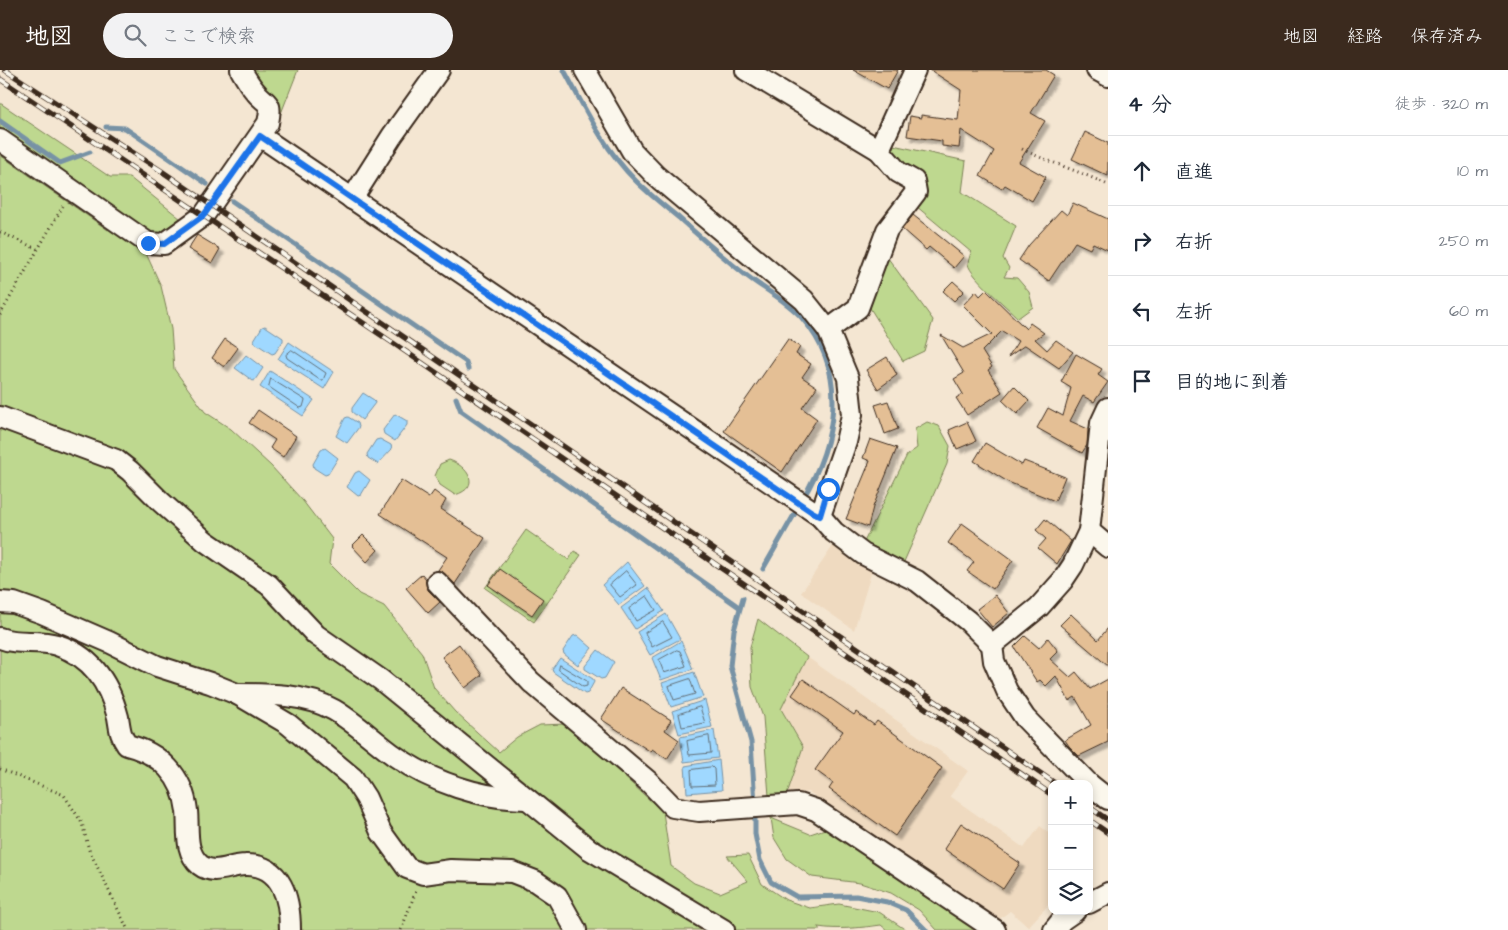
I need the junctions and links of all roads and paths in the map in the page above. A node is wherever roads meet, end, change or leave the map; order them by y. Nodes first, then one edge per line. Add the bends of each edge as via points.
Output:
1 (241, 70) edge
2 (439, 70) edge
3 (585, 70) edge
4 (746, 70) edge
5 (915, 70) edge
6 (1096, 70) edge
7 (1108, 76) edge
8 (260, 136) junction
9 (0, 140) edge
10 (1022, 149) dead end
11 (879, 150) junction
12 (1108, 185) edge
13 (73, 190) junction
14 (352, 199) junction
15 (0, 232) edge
16 (37, 249) junction
17 (0, 315) edge
18 (828, 330) junction
19 (1108, 408) edge
20 (0, 417) edge
21 (816, 514) junction
22 (1089, 531) junction
23 (1108, 547) edge
24 (437, 582) dead end
25 (0, 602) edge
26 (0, 638) edge
27 (992, 645) junction
28 (237, 694) junction
29 (0, 770) edge
30 (1085, 780) edge
31 (1093, 787) edge
32 (527, 799) junction
33 (1108, 799) edge
34 (422, 874) junction
35 (1108, 893) edge
36 (1093, 901) edge
37 (1070, 915) edge
38 (128, 930) edge
39 (290, 930) edge
40 (401, 930) edge
41 (576, 930) edge
42 (724, 930) edge
43 (996, 930) edge
44 (1054, 930) edge

1 - 8 street via 255,92 268,102 268,123
2 - 14 street
3 - 18 street via 632,151 656,176 804,300
4 - 11 street
5 - 11 street
6 - 7 street
8 - 13 street via 204,215 164,244 148,243
8 - 14 street
9 - 13 street
10 - 12 path
11 - 18 street via 898,172 914,181 916,192 887,230 858,308
13 - 16 path
14 - 21 street
15 - 16 path
16 - 17 path
18 - 21 street via 848,378 852,416 846,442
19 - 22 street via 1101,423
20 - 32 street via 110,458 130,471 205,541 269,585 316,635 381,680
21 - 27 street via 864,554 917,581 940,598
22 - 23 street
22 - 27 street via 1063,580 1039,606
24 - 43 street via 531,682 674,807 699,811 798,804 816,810
25 - 28 street via 14,603 42,613 157,666
26 - 39 street via 56,644 81,655 100,672 112,697 119,734 127,746 145,749 169,769 182,787 190,853 201,866 216,871 244,865 263,867 276,874 287,894
27 - 30 street via 994,661 1007,691 1025,718
28 - 32 street via 268,694 315,702 334,710 395,756 428,776 451,785 511,799
28 - 34 street via 288,724 353,778 395,854 407,868
29 - 38 path via 64,795 82,822 89,850
31 - 33 street
32 - 42 street via 589,849
34 - 40 path
34 - 41 street via 451,870 512,872 535,881 556,896
35 - 36 street
37 - 44 street

